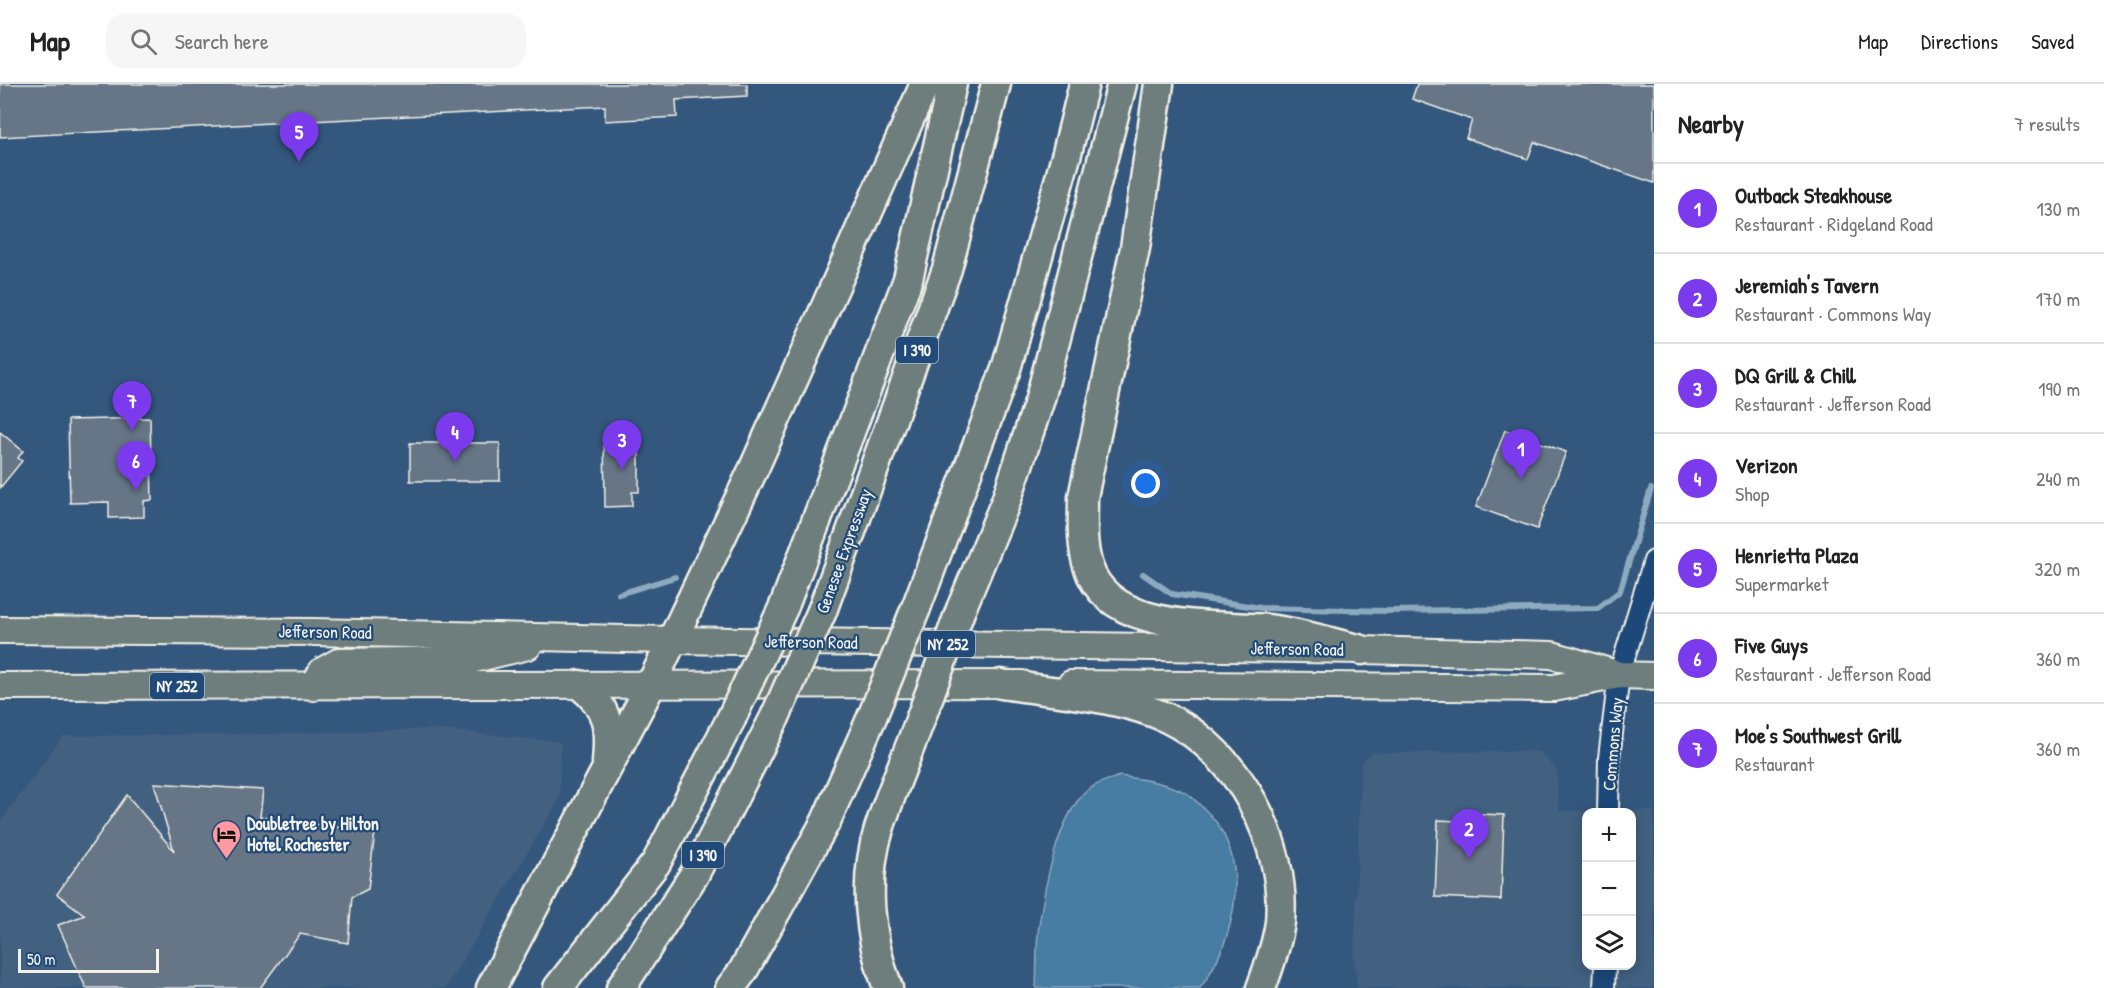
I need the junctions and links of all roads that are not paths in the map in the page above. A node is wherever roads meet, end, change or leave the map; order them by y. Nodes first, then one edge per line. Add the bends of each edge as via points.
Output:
1 (925, 84) edge
2 (952, 84) edge
3 (996, 84) edge
4 (1084, 84) edge
5 (1122, 84) edge
6 (1159, 84) edge
7 (1654, 561) edge
8 (0, 630) edge
9 (566, 638) junction
10 (670, 640) junction
11 (1362, 650) junction
12 (1619, 675) junction
13 (1654, 676) edge
14 (651, 684) junction
15 (1001, 684) junction
16 (580, 685) junction
17 (0, 686) edge
18 (313, 687) junction
19 (607, 767) junction
20 (1608, 808) edge
21 (1605, 970) edge
22 (735, 982) edge
23 (490, 988) edge
24 (558, 988) edge
25 (621, 988) edge
26 (888, 988) edge
27 (1261, 988) edge
28 (1604, 988) edge

1 - 10 highway via 759,457
2 - 24 highway, bridge via 908,279 784,606 656,863
3 - 25 highway, Genesee Expressway / I 390, bridge via 947,269 822,611 775,717 694,875
4 - 22 highway, bridge via 1006,369 916,608 826,821
5 - 26 highway, bridge via 1040,399 1006,501 961,609 879,831 872,868 872,934
6 - 11 highway via 1135,248 1083,497 1088,566 1108,595 1131,612 1153,620 1270,630
7 - 12 street, Commons Way
8 - 9 main road, Jefferson Road / NY 252
9 - 10 main road, Jefferson Road / NY 252
9 - 18 main road via 470,660 338,662 322,671
10 - 11 main road, Jefferson Road / NY 252
10 - 14 highway
11 - 12 main road, Jefferson Road / NY 252 via 1552,655
12 - 13 main road, Jefferson Road / NY 252
12 - 15 main road, Jefferson Road / NY 252 via 1554,688
12 - 20 street, Commons Way via 1609,758
14 - 15 main road, Jefferson Road / NY 252
14 - 16 main road, Jefferson Road / NY 252
14 - 19 highway
15 - 27 highway via 1132,706 1167,718 1218,756 1240,781 1258,809 1268,836 1280,891 1280,922
16 - 18 main road, Jefferson Road / NY 252
16 - 19 highway via 600,705 608,722
17 - 18 main road, Jefferson Road / NY 252
19 - 23 highway
21 - 28 street

